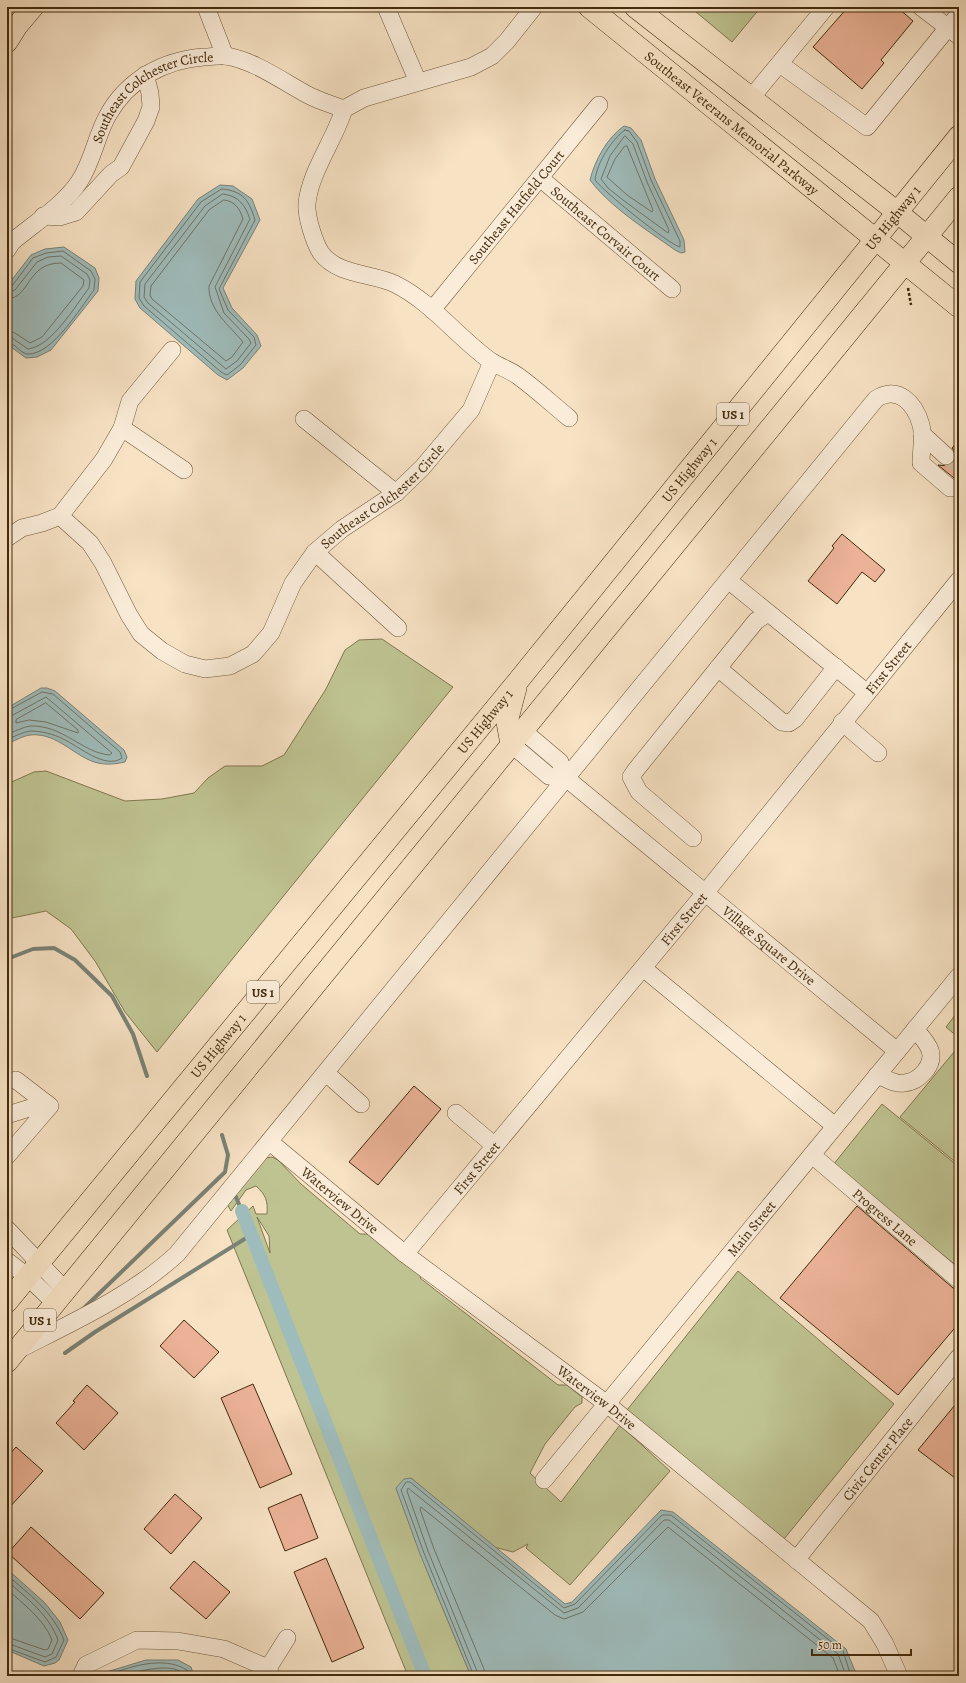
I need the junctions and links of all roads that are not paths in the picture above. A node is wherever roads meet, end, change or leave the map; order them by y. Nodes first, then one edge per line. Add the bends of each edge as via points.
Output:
1 (33, 7) edge
2 (206, 7) edge
3 (386, 7) edge
4 (534, 7) edge
5 (589, 7) edge
6 (635, 7) edge
7 (826, 7) edge
8 (922, 7) edge
9 (959, 14) edge
10 (954, 32) edge
11 (7, 42) edge
12 (225, 56) junction
13 (780, 64) junction
14 (145, 75) junction
15 (418, 82) junction
16 (751, 98) junction
17 (599, 105) dead end
18 (344, 109) junction
19 (959, 136) edge
20 (88, 166) junction
21 (106, 178) junction
22 (540, 178) junction
23 (959, 197) edge
24 (897, 212) junction
25 (43, 216) junction
26 (927, 237) junction
27 (875, 238) junction
28 (7, 250) edge
29 (906, 262) junction
30 (959, 263) edge
31 (672, 289) dead end
32 (959, 307) edge
33 (432, 310) junction
34 (172, 350) dead end
35 (492, 362) junction
36 (569, 418) dead end
37 (304, 419) dead end
38 (122, 428) junction
39 (922, 430) junction
40 (946, 456) tunnel mouth
41 (184, 470) dead end
42 (959, 488) edge
43 (396, 492) junction
44 (60, 516) junction
45 (7, 538) edge
46 (315, 552) junction
47 (728, 580) junction
48 (959, 580) edge
49 (768, 612) junction
50 (398, 628) dead end
51 (836, 667) junction
52 (718, 668) junction
53 (518, 681) junction
54 (866, 692) junction
55 (842, 722) junction
56 (517, 737) junction
57 (878, 753) dead end
58 (566, 778) junction
59 (693, 838) dead end
60 (705, 893) junction
61 (643, 968) junction
62 (959, 976) edge
63 (915, 1029) junction
64 (897, 1051) junction
65 (326, 1073) junction
66 (877, 1075) junction
67 (16, 1080) dead end
68 (46, 1103) junction
69 (362, 1104) dead end
70 (456, 1113) dead end
71 (7, 1115) edge
72 (835, 1126) junction
73 (270, 1142) junction
74 (495, 1146) junction
75 (812, 1155) junction
76 (7, 1156) edge
77 (7, 1229) edge
78 (405, 1254) junction
79 (7, 1261) edge
80 (33, 1270) junction
81 (958, 1282) edge
82 (60, 1296) junction
83 (7, 1302) edge
84 (12, 1356) edge
85 (959, 1357) edge
86 (607, 1404) junction
87 (544, 1480) dead end
88 (796, 1560) junction
89 (287, 1638) dead end
90 (269, 1673) edge
91 (81, 1676) edge
92 (899, 1676) edge

1 - 11 main road
2 - 12 street
3 - 15 street
4 - 15 street via 492,56 471,67
5 - 27 main road, Southeast Veterans Memorial Parkway
6 - 16 main road
7 - 13 street
8 - 10 street
9 - 10 street
10 - 13 street via 867,127
12 - 14 street, Southeast Colchester Circle via 190,58 159,67
12 - 18 street, Southeast Colchester Circle via 259,67 312,97
13 - 16 street
14 - 20 street, Southeast Colchester Circle via 123,95 108,116
14 - 21 street via 151,107 146,121 121,167
15 - 18 street via 364,98
16 - 24 main road
17 - 22 street, Southeast Hatfield Court
18 - 33 street via 313,178 307,204 310,226 322,253 338,266 395,284
19 - 24 main road, US Highway 1 / US 1
20 - 21 street
20 - 25 street, Southeast Colchester Circle via 79,183 63,201
21 - 25 street via 76,212 60,217
22 - 31 street, Southeast Corvair Court
22 - 33 street, Southeast Hatfield Court
23 - 26 main road, US 1
24 - 26 main road
24 - 27 main road, US Highway 1 / US 1
25 - 28 street, Southeast Colchester Circle via 12,242
26 - 29 main road, US 1
26 - 30 main road
27 - 29 main road, Southeast Veterans Memorial Parkway
27 - 53 main road, US Highway 1 / US 1
29 - 32 main road, Southeast Veterans Memorial Parkway
29 - 56 main road, US 1
33 - 35 street
34 - 38 street via 130,401
35 - 36 street via 517,375
35 - 43 street, Southeast Colchester Circle via 471,410 422,468
37 - 43 street
38 - 41 street
38 - 44 street via 104,459
39 - 40 street
39 - 42 street via 921,463 950,488
39 - 47 street via 910,403 898,394 885,393 876,399
43 - 46 street, Southeast Colchester Circle via 342,529
44 - 45 street via 22,528
44 - 46 street, Southeast Colchester Circle via 90,544 141,634 185,664 205,669 230,666 253,654 271,633 293,583
46 - 50 street
47 - 49 street
47 - 58 street
48 - 54 street, First Street
49 - 51 street
49 - 52 street via 756,621
51 - 52 street via 795,719 789,722 782,722
51 - 54 street
52 - 59 street via 632,777 639,792
53 - 56 main road via 507,722
53 - 80 main road, US Highway 1 / US 1
54 - 55 street, First Street
55 - 57 street
55 - 60 street, First Street
56 - 58 street, Village Square Drive via 549,776
56 - 82 main road, US 1
58 - 60 street, Village Square Drive
58 - 65 street
60 - 61 street, First Street
60 - 64 street, Village Square Drive
61 - 72 street
61 - 74 street, First Street
62 - 63 street, Main Street
63 - 64 street, Main Street
63 - 66 street via 930,1050 931,1060 925,1072 904,1084
64 - 66 street, Main Street
65 - 69 street
65 - 73 street
66 - 72 street, Main Street
67 - 68 street
68 - 71 street
68 - 76 street via 50,1106
70 - 74 street
72 - 75 street, Main Street
73 - 78 street, Waterview Drive
73 - 84 street via 177,1254 162,1268 91,1312
74 - 78 street, First Street
75 - 81 street, Progress Lane via 872,1212
75 - 86 street, Main Street
77 - 80 street
78 - 86 street, Waterview Drive
79 - 80 street
80 - 82 street
80 - 83 main road, US Highway 1 / US 1
82 - 84 main road, US 1
85 - 88 street, Civic Center Place
86 - 87 street, Main Street
86 - 88 street, Waterview Drive
88 - 92 street, Waterview Drive via 871,1621 885,1644
89 - 90 street
90 - 91 street via 263,1666 234,1653 205,1645 178,1641 137,1640 86,1666

